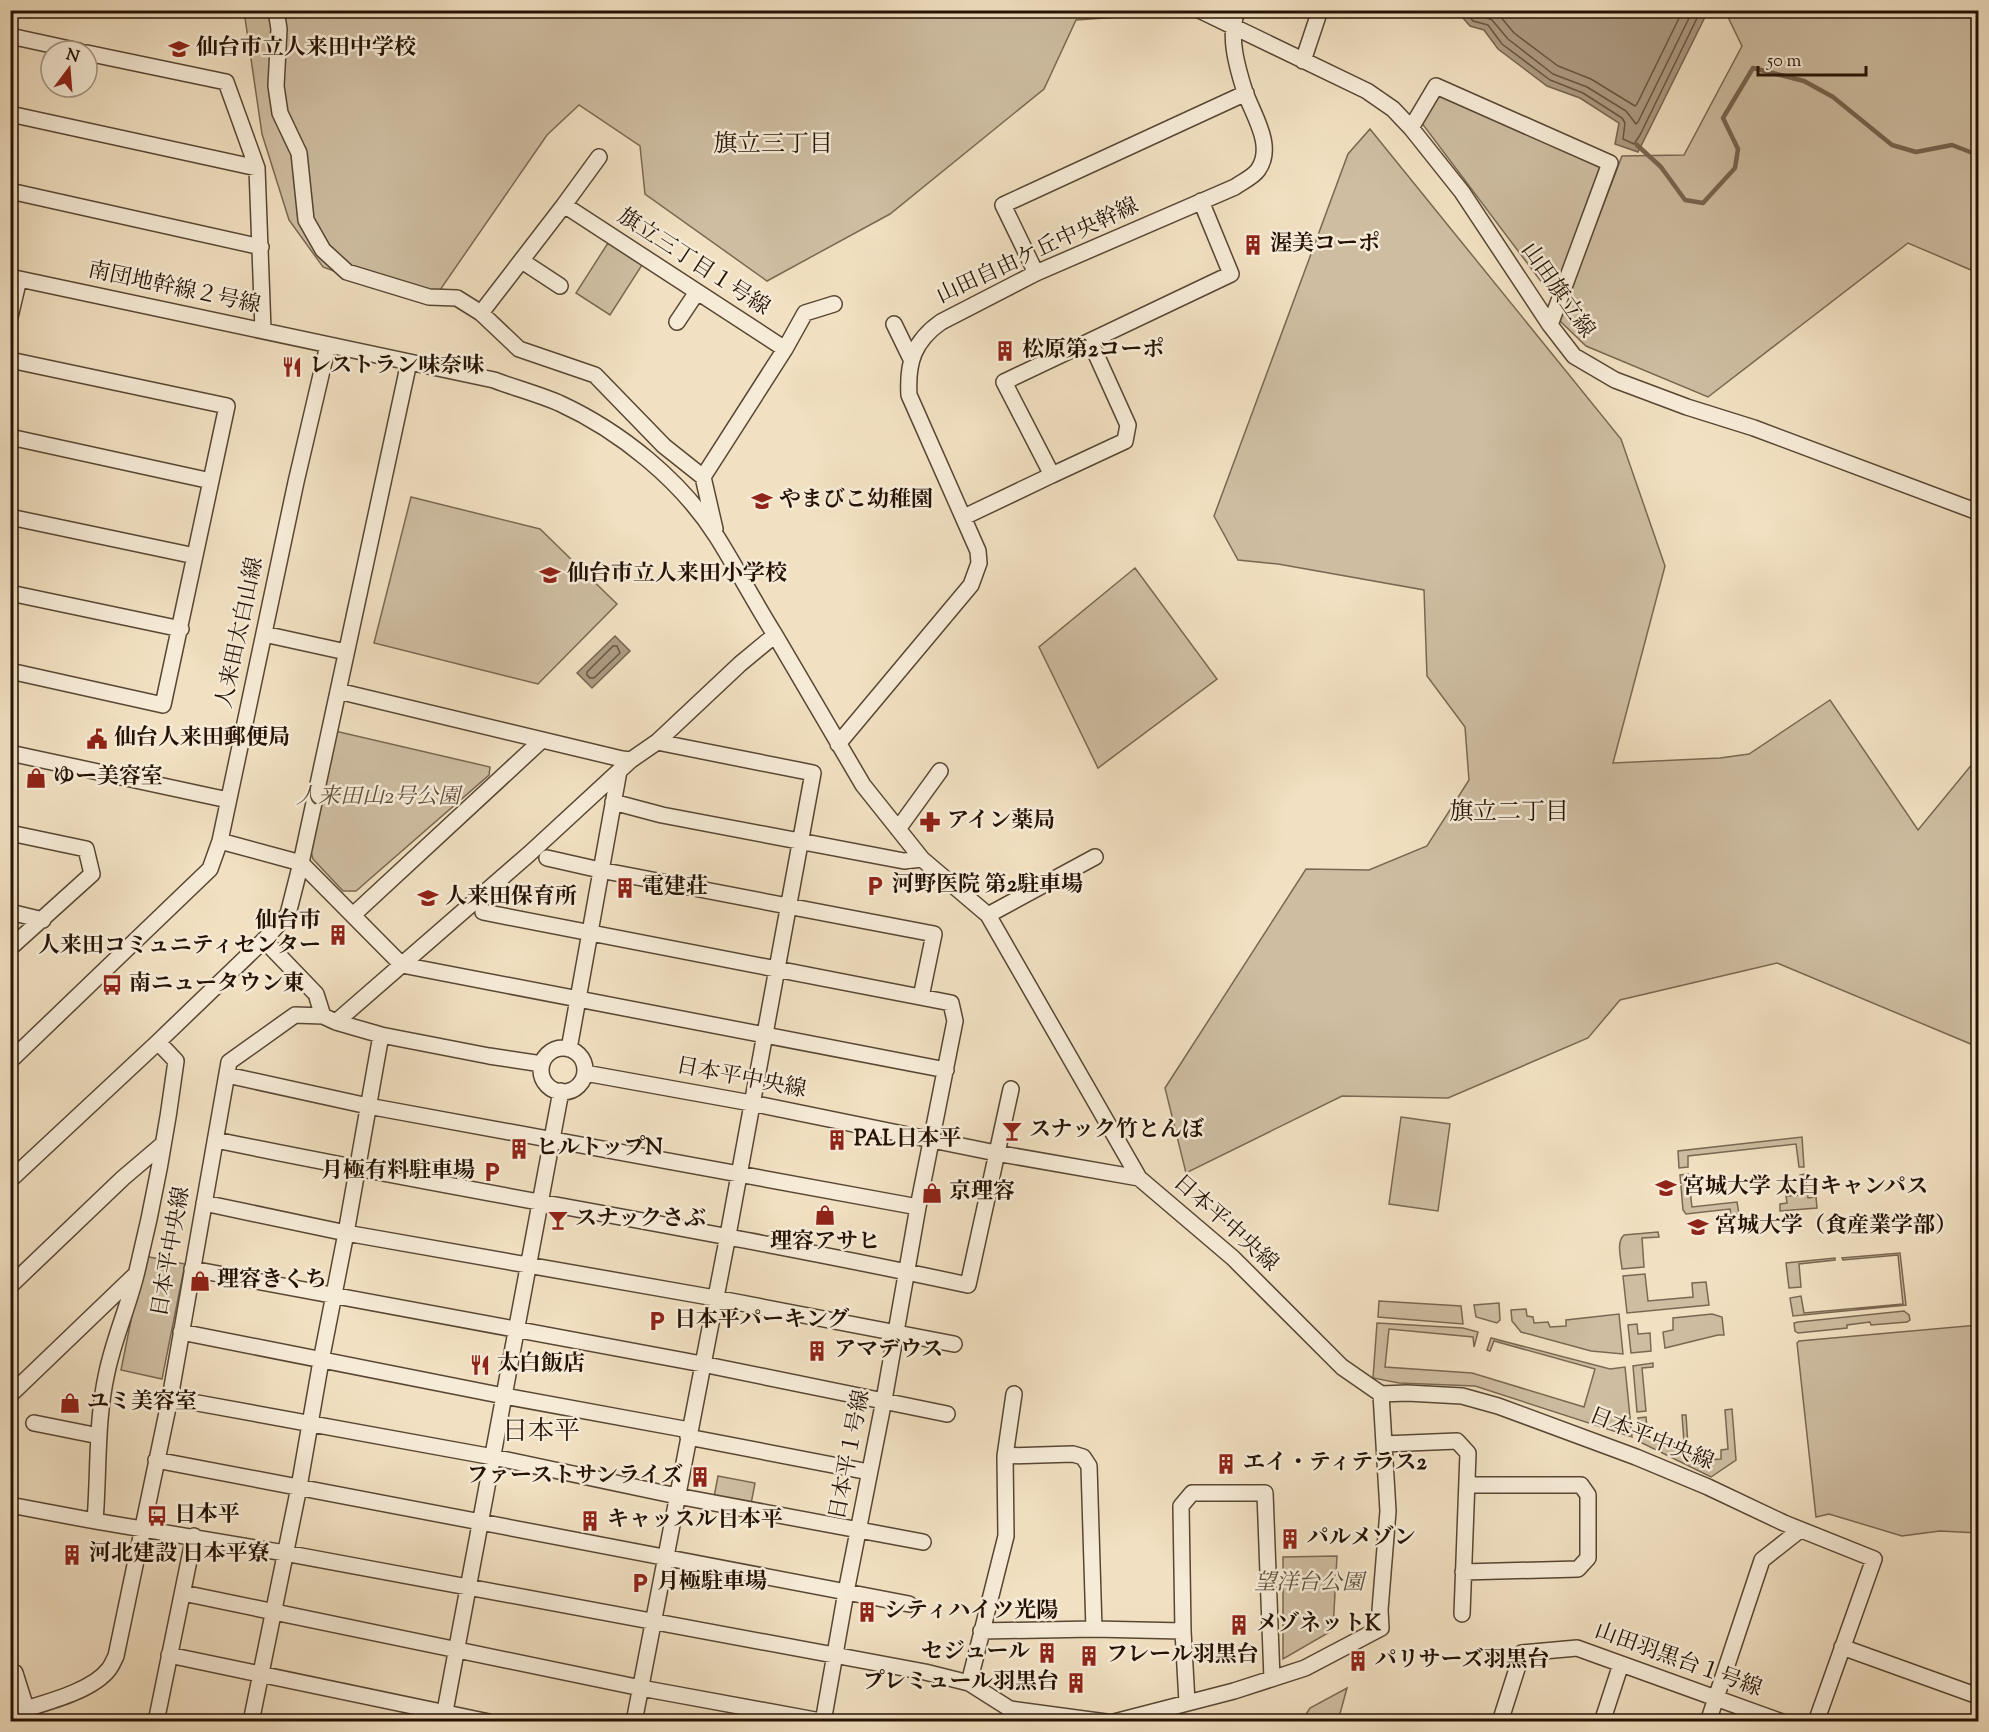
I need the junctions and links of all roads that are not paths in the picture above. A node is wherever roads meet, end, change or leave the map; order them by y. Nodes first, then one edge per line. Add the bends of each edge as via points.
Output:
1 (276, 10) edge
2 (1199, 10) edge
3 (1237, 10) edge
4 (1320, 10) edge
5 (1233, 28) junction
6 (12, 42) edge
7 (39, 46) edge
8 (99, 56) edge
9 (1303, 61) junction
10 (1246, 93) junction
11 (10, 114) edge
12 (1411, 128) junction
13 (599, 157) dead end
14 (257, 168) junction
15 (10, 191) edge
16 (1201, 201) junction
17 (564, 205) junction
18 (261, 247) junction
19 (522, 261) junction
20 (1036, 273) junction
21 (15, 278) edge
22 (560, 286) dead end
23 (697, 292) junction
24 (834, 304) dead end
25 (481, 313) junction
26 (10, 317) edge
27 (677, 322) dead end
28 (894, 324) dead end
29 (1550, 325) junction
30 (263, 330) junction
31 (1090, 341) junction
32 (328, 345) junction
33 (785, 349) junction
34 (911, 359) junction
35 (10, 360) edge
36 (409, 362) junction
37 (10, 437) edge
38 (1052, 475) junction
39 (703, 477) junction
40 (211, 481) junction
41 (1978, 512) edge
42 (10, 517) edge
43 (964, 517) junction
44 (716, 535) junction
45 (195, 556) junction
46 (10, 593) edge
47 (181, 629) junction
48 (264, 634) junction
49 (775, 635) junction
50 (346, 652) junction
51 (10, 671) edge
52 (338, 691) junction
53 (542, 740) junction
54 (657, 742) junction
55 (838, 744) junction
56 (10, 753) edge
57 (632, 760) junction
58 (619, 771) junction
59 (940, 771) dead end
60 (228, 800) junction
61 (613, 802) junction
62 (898, 829) junction
63 (10, 833) edge
64 (801, 840) junction
65 (220, 841) junction
66 (1095, 857) dead end
67 (546, 858) dead end
68 (922, 859) junction
69 (301, 862) junction
70 (600, 870) junction
71 (789, 906) junction
72 (10, 912) edge
73 (483, 912) dead end
74 (353, 915) junction
75 (988, 915) junction
76 (43, 920) junction
77 (589, 932) junction
78 (264, 940) junction
79 (10, 948) edge
80 (402, 965) junction
81 (776, 970) junction
82 (921, 997) junction
83 (578, 1000) junction
84 (330, 1019) junction
85 (381, 1035) junction
86 (764, 1035) junction
87 (158, 1042) junction
88 (569, 1049) junction
89 (10, 1061) edge
90 (542, 1064) junction
91 (946, 1070) junction
92 (585, 1073) junction
93 (227, 1075) junction
94 (1011, 1089) dead end
95 (561, 1091) junction
96 (751, 1103) junction
97 (368, 1106) junction
98 (552, 1139) junction
99 (931, 1139) junction
100 (216, 1140) junction
101 (163, 1144) junction
102 (996, 1153) junction
103 (357, 1169) junction
104 (738, 1174) junction
105 (1139, 1178) junction
106 (10, 1180) edge
107 (539, 1202) junction
108 (204, 1203) junction
109 (918, 1206) junction
110 (346, 1233) junction
111 (728, 1235) junction
112 (528, 1266) junction
113 (192, 1269) junction
114 (908, 1272) junction
115 (136, 1274) junction
116 (10, 1286) edge
117 (334, 1295) junction
118 (715, 1298) junction
119 (518, 1330) junction
120 (180, 1332) junction
121 (897, 1334) junction
122 (954, 1344) dead end
123 (321, 1360) junction
124 (702, 1364) junction
125 (1014, 1394) dead end
126 (10, 1395) edge
127 (1381, 1395) junction
128 (504, 1396) junction
129 (170, 1398) junction
130 (885, 1400) junction
131 (947, 1413) dead end
132 (34, 1423) dead end
133 (310, 1425) junction
134 (688, 1433) junction
135 (99, 1436) junction
136 (1383, 1444) junction
137 (1005, 1456) junction
138 (493, 1457) junction
139 (156, 1460) junction
140 (869, 1472) junction
141 (1468, 1485) junction
142 (299, 1487) junction
143 (677, 1496) junction
144 (10, 1505) edge
145 (95, 1521) junction
146 (480, 1522) junction
147 (143, 1530) junction
148 (860, 1530) junction
149 (1800, 1530) junction
150 (194, 1536) junction
151 (923, 1542) dead end
152 (285, 1553) junction
153 (666, 1558) junction
154 (1463, 1572) junction
155 (469, 1587) junction
156 (846, 1592) junction
157 (183, 1593) junction
158 (909, 1604) dead end
159 (273, 1612) junction
160 (1462, 1614) dead end
161 (654, 1622) junction
162 (1094, 1629) junction
163 (981, 1631) junction
164 (1183, 1631) junction
165 (1842, 1647) junction
166 (459, 1649) junction
167 (169, 1655) junction
168 (835, 1656) junction
169 (1621, 1664) junction
170 (10, 1673) edge
171 (261, 1675) junction
172 (1272, 1679) junction
173 (969, 1683) junction
174 (641, 1688) junction
175 (1978, 1696) edge
176 (1716, 1697) junction
177 (1187, 1702) junction
178 (26, 1708) junction
179 (10, 1714) edge
180 (444, 1717) edge
181 (160, 1721) edge
182 (824, 1721) edge
183 (251, 1722) edge
184 (489, 1722) edge
185 (634, 1722) edge
186 (1106, 1722) edge
187 (1114, 1722) edge
188 (1500, 1722) edge
189 (1602, 1722) edge
190 (1708, 1722) edge
191 (1782, 1722) edge
192 (1816, 1722) edge

1 - 25 street via 280,113 299,153 306,220 323,250 347,272 429,297 457,298
2 - 5 street, 山田旗立線
3 - 5 street, 山田自由ケ丘中央幹線
4 - 9 street
5 - 9 street, 山田旗立線
5 - 10 street, 山田自由ケ丘中央幹線 via 1234,52
6 - 7 street
8 - 14 street via 226,82
9 - 12 street, 山田旗立線 via 1367,91
10 - 16 street, 山田自由ケ丘中央幹線 via 1259,126 1264,155 1257,171 1235,187
10 - 20 street via 1003,205
11 - 14 street
12 - 29 street, 山田旗立線 via 1462,192
12 - 29 street via 1436,86 1610,163
13 - 17 street
14 - 18 street
15 - 18 street
16 - 20 street, 山田自由ケ丘中央幹線
16 - 31 street via 1231,274
17 - 19 street
17 - 23 street, 旗立三丁目１号線
18 - 30 street
19 - 22 street
19 - 25 street
20 - 34 street, 山田自由ケ丘中央幹線 via 941,322 929,331
21 - 26 street
21 - 30 street, 南団地幹線２号線
23 - 27 street
23 - 33 street, 旗立三丁目１号線
24 - 33 street via 805,313
25 - 39 street via 519,349 595,375 664,446
28 - 34 street
29 - 41 street, 山田旗立線 via 1574,356 1615,380
30 - 32 street, 南団地幹線２号線
31 - 38 street via 1128,425 1125,441
31 - 38 street via 1004,382
32 - 36 street, 南団地幹線２号線
32 - 48 street, 人来田太白山線
33 - 39 street
34 - 43 street, 山田自由ケ丘中央幹線 via 909,394
35 - 40 street via 227,406
36 - 44 street, 南団地幹線２号線 via 494,380 559,403 626,442 657,467
36 - 50 street
37 - 40 street
38 - 43 street
39 - 44 street
40 - 45 street
42 - 45 street
43 - 55 street, 山田自由ケ丘中央幹線 via 978,551 979,563 971,585
44 - 49 street
45 - 47 street
46 - 47 street
47 - 51 street via 163,705
48 - 50 street
48 - 60 street, 人来田太白山線
49 - 54 street
49 - 55 street
50 - 52 street
52 - 53 street
52 - 69 street
53 - 57 street
53 - 74 street
54 - 57 street
54 - 64 street via 813,773
55 - 62 street via 863,785
56 - 60 street
57 - 58 street
58 - 61 street
58 - 80 street
59 - 62 street
60 - 65 street, 人来田太白山線
61 - 64 street
61 - 70 street
62 - 68 street
63 - 76 street via 86,849 92,874
64 - 68 street via 904,861
64 - 71 street
65 - 69 street
65 - 89 street, 人来田太白山線 via 210,869
66 - 75 street
67 - 70 street
68 - 75 street
69 - 74 street
69 - 78 street via 288,914
70 - 71 street
70 - 77 street
71 - 81 street
71 - 82 street via 934,934
72 - 76 street
73 - 77 street
74 - 80 street
75 - 105 street
76 - 79 street
77 - 81 street
77 - 83 street
78 - 84 street via 316,994
78 - 87 street
80 - 83 street
80 - 84 street
81 - 82 street
81 - 86 street
82 - 91 street, 日本平１号線 via 951,1004 955,1021
83 - 86 street
83 - 88 street
84 - 85 street, 日本平中央線
84 - 93 street, 日本平中央線 via 296,1014 229,1062
85 - 90 street, 日本平中央線
85 - 97 street
86 - 91 street
86 - 96 street
87 - 101 street via 176,1061
87 - 106 street
88 - 90 street via 550,1052
88 - 92 street via 580,1055
90 - 95 street via 547,1085
91 - 99 street, 日本平１号線
92 - 95 street via 579,1085
92 - 96 street, 日本平中央線
93 - 97 street
93 - 100 street, 日本平中央線
94 - 102 street
95 - 98 street
96 - 99 street, 日本平中央線
96 - 104 street
97 - 98 street
97 - 103 street
98 - 104 street
98 - 107 street
99 - 102 street, 日本平中央線
99 - 109 street, 日本平１号線
100 - 103 street
100 - 108 street, 日本平中央線
101 - 115 street
101 - 116 street
102 - 105 street, 日本平中央線
102 - 114 street via 968,1285
103 - 107 street
103 - 110 street
104 - 109 street
104 - 111 street
105 - 127 street, 日本平中央線 via 1233,1258 1342,1367
107 - 111 street
107 - 112 street
108 - 110 street
108 - 113 street, 日本平中央線
109 - 114 street, 日本平１号線
110 - 112 street
110 - 117 street
111 - 114 street
111 - 118 street
112 - 118 street
112 - 119 street
113 - 117 street
113 - 120 street, 日本平中央線
114 - 121 street, 日本平１号線
115 - 126 street
115 - 135 street via 106,1372
117 - 119 street
117 - 123 street
118 - 121 street
118 - 124 street
119 - 124 street
119 - 128 street
120 - 123 street
120 - 129 street, 日本平中央線
121 - 122 street
121 - 130 street, 日本平１号線
123 - 128 street
123 - 133 street
124 - 130 street
124 - 134 street
125 - 137 street
127 - 136 street
127 - 149 street, 日本平中央線 via 1462,1396 1498,1406 1636,1456
128 - 134 street
128 - 138 street
129 - 133 street
129 - 139 street, 日本平中央線
130 - 131 street
130 - 140 street, 日本平１号線
132 - 135 street
133 - 138 street
133 - 142 street
134 - 140 street
134 - 143 street
135 - 145 street
136 - 141 street via 1457,1441 1468,1453
136 - 172 street via 1388,1510 1381,1628 1305,1668
137 - 162 street via 1073,1454 1083,1457 1089,1466
137 - 163 street via 1006,1536
138 - 143 street
138 - 146 street
139 - 142 street
139 - 147 street, 日本平中央線
140 - 148 street, 日本平１号線
141 - 154 street
141 - 154 street via 1581,1485 1588,1495 1588,1558 1578,1569
142 - 146 street
142 - 152 street
143 - 148 street
143 - 153 street
144 - 145 street
145 - 147 street
146 - 153 street
146 - 155 street
147 - 150 street
147 - 178 street, 日本平中央線 via 116,1656 109,1670 76,1691
148 - 151 street
148 - 156 street, 日本平１号線
149 - 165 street, 日本平中央線 via 1874,1558
149 - 176 street via 1762,1560
150 - 152 street
150 - 157 street
152 - 155 street
152 - 159 street
153 - 156 street
153 - 161 street
154 - 160 street
155 - 161 street
155 - 166 street
156 - 158 street
156 - 168 street, 日本平１号線
157 - 159 street
157 - 167 street
159 - 166 street
159 - 171 street
161 - 168 street
161 - 174 street
162 - 163 street
162 - 164 street
163 - 173 street
164 - 172 street via 1181,1506 1192,1493 1265,1493
164 - 177 street
165 - 175 street
165 - 192 street
166 - 174 street
166 - 180 street
167 - 171 street
167 - 181 street
168 - 173 street
168 - 182 street, 日本平１号線
169 - 176 street, 山田羽黒台１号線
169 - 188 street, 山田羽黒台１号線 via 1577,1648 1522,1653
169 - 189 street
170 - 178 street via 15,1673
171 - 180 street
171 - 183 street
172 - 177 street
173 - 186 street via 1010,1709
174 - 182 street
174 - 185 street
176 - 190 street
176 - 191 street, 山田羽黒台１号線
177 - 187 street
178 - 179 street, 日本平中央線
180 - 184 street

